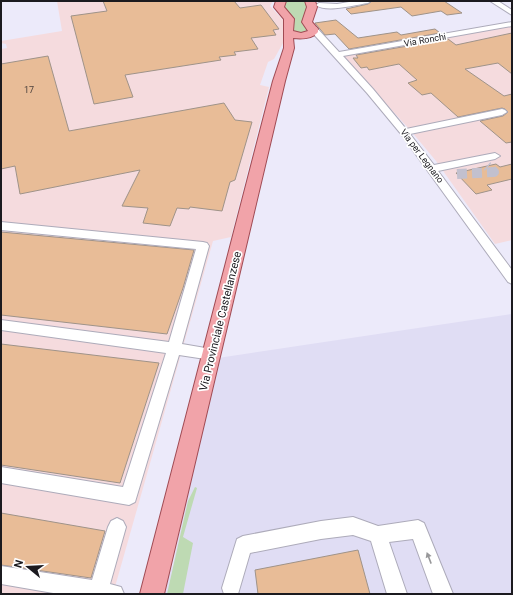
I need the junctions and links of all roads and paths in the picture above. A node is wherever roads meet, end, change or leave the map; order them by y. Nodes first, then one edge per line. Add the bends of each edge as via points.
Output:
1 (368, 1) edge
2 (493, 1) edge
3 (280, 2) edge
4 (314, 3) edge
5 (512, 14) edge
6 (512, 24) edge
7 (307, 33) junction
8 (289, 40) junction
9 (337, 55) junction
10 (502, 112) dead end
11 (404, 132) junction
12 (495, 156) dead end
13 (435, 173) junction
14 (457, 174) tunnel mouth
15 (1, 226) edge
16 (512, 279) edge
17 (1, 325) edge
18 (174, 349) junction
19 (212, 354) junction
20 (1, 475) edge
21 (117, 527) dead end
22 (378, 535) junction
23 (1, 575) edge
24 (231, 588) dead end
25 (106, 592) edge
26 (152, 594) edge
27 (397, 594) edge
28 (443, 594) edge

1 - 4 street via 337,6
2 - 5 street
3 - 8 main road via 279,7 289,19
4 - 7 main road via 306,22
6 - 9 street, Via Ronchi
7 - 8 main road
7 - 9 street, Via per Legnano via 322,40
8 - 19 main road, Via Provinciale Castellanzese
9 - 11 street, Via per Legnano
10 - 11 street
11 - 13 street, Via per Legnano
12 - 13 street via 484,162
13 - 14 street
13 - 16 street, Via per Legnano
15 - 18 street via 203,246
17 - 18 street
18 - 19 street
18 - 20 street via 129,496
19 - 26 main road, Via Provinciale Castellanzese
21 - 25 street
22 - 24 street via 353,526 243,545
22 - 27 street
28 -> 22 street via 418,529
23 - 25 street

